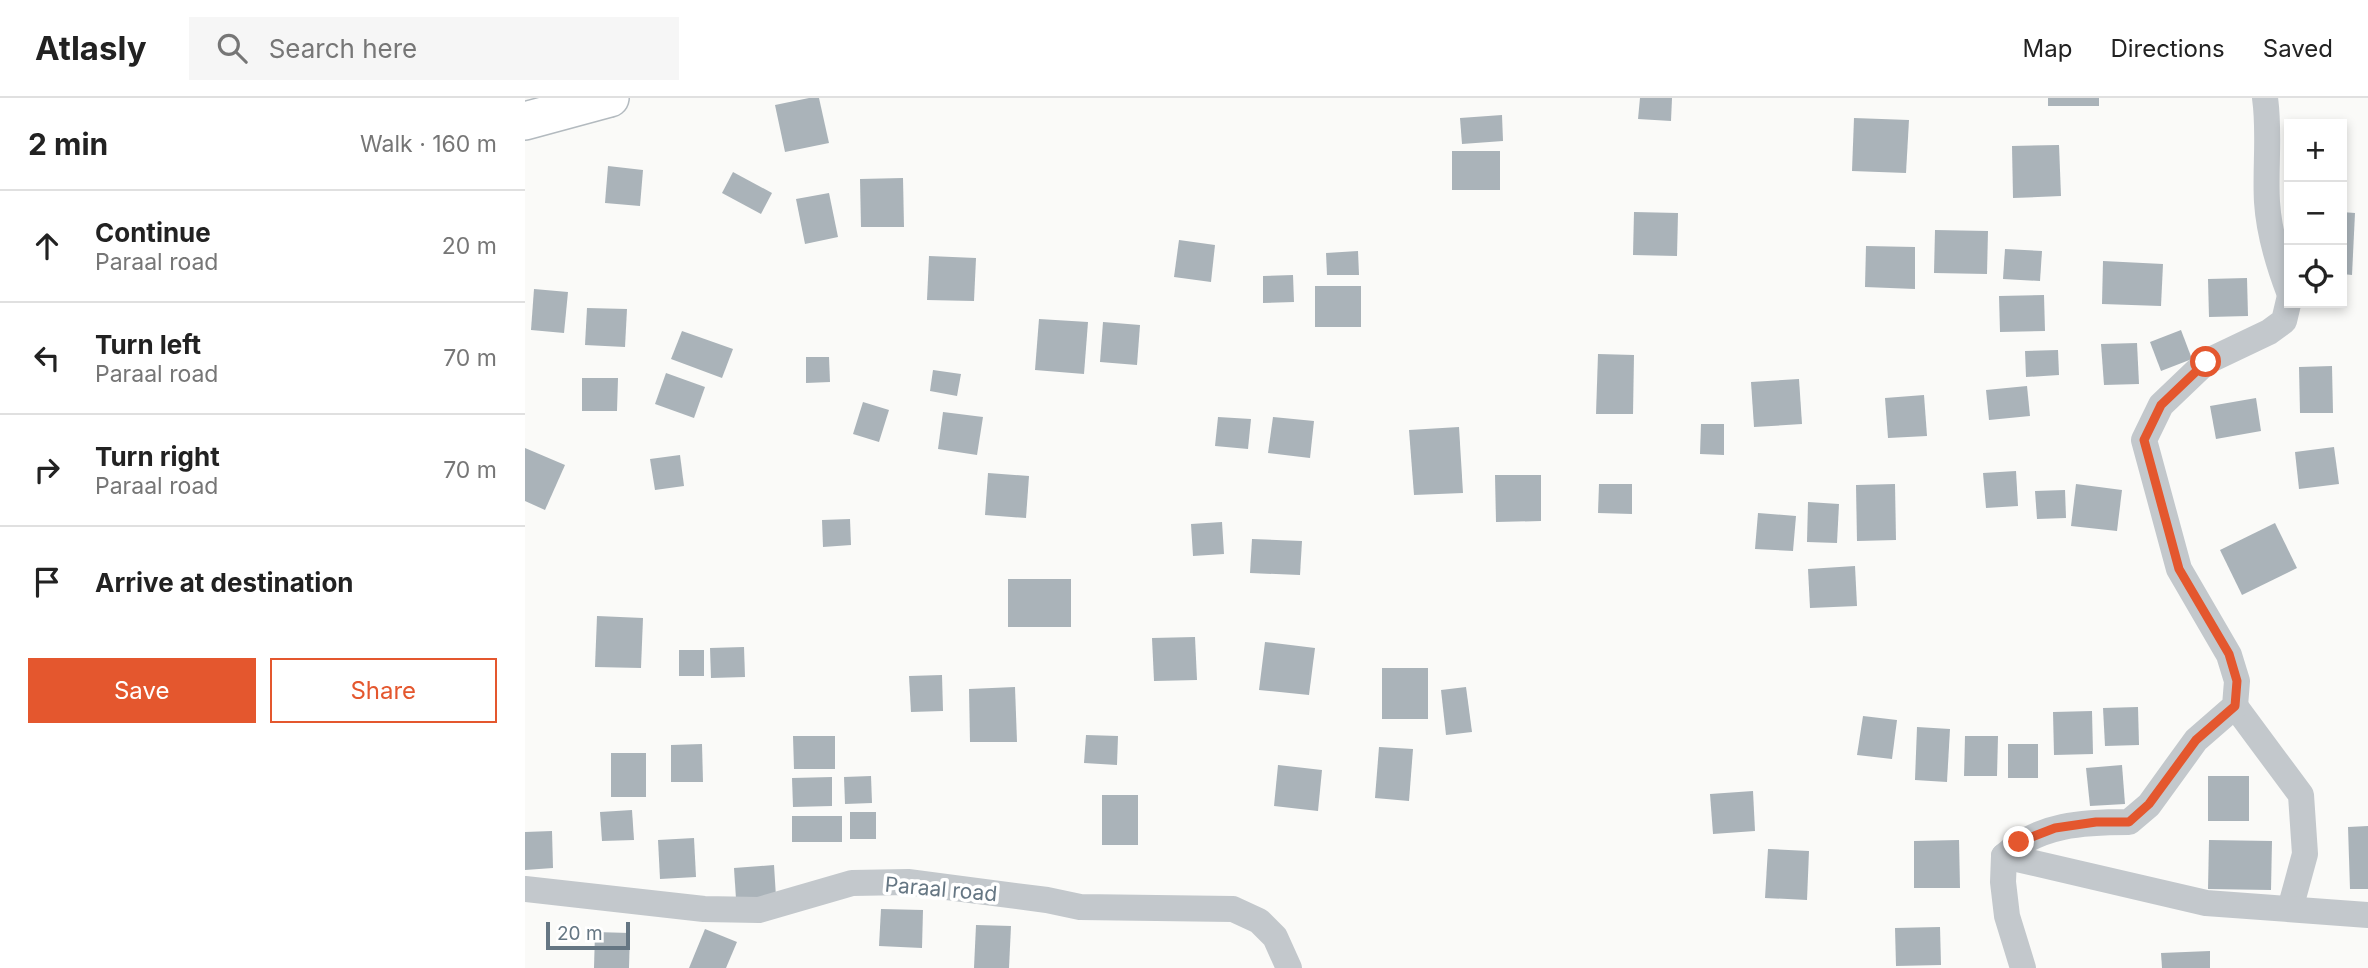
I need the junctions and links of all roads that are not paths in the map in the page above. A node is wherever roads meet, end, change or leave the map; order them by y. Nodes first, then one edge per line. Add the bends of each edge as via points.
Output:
1 (610, 98) edge
2 (2265, 98) edge
3 (525, 121) edge
4 (2284, 278) edge
5 (2287, 308) edge
6 (2235, 706) junction
7 (2004, 856) junction
8 (525, 889) edge
9 (2290, 909) junction
10 (2368, 915) edge
11 (1289, 968) edge
12 (2023, 968) edge

1 - 3 main road
2 - 4 street via 2269,122 2267,202 2274,250
5 - 6 street via 2284,321 2269,332 2206,362 2161,405 2144,440 2179,569 2229,654 2237,681
6 - 7 street via 2196,740 2149,804 2129,822 2055,828 2019,842
6 - 9 street via 2301,795 2305,854
7 - 9 street via 2206,904
7 - 12 street via 2007,916
8 - 11 street, Paraal road via 703,909 759,910 852,883 908,882 1080,907 1233,909 1259,921 1275,937
9 - 10 street

